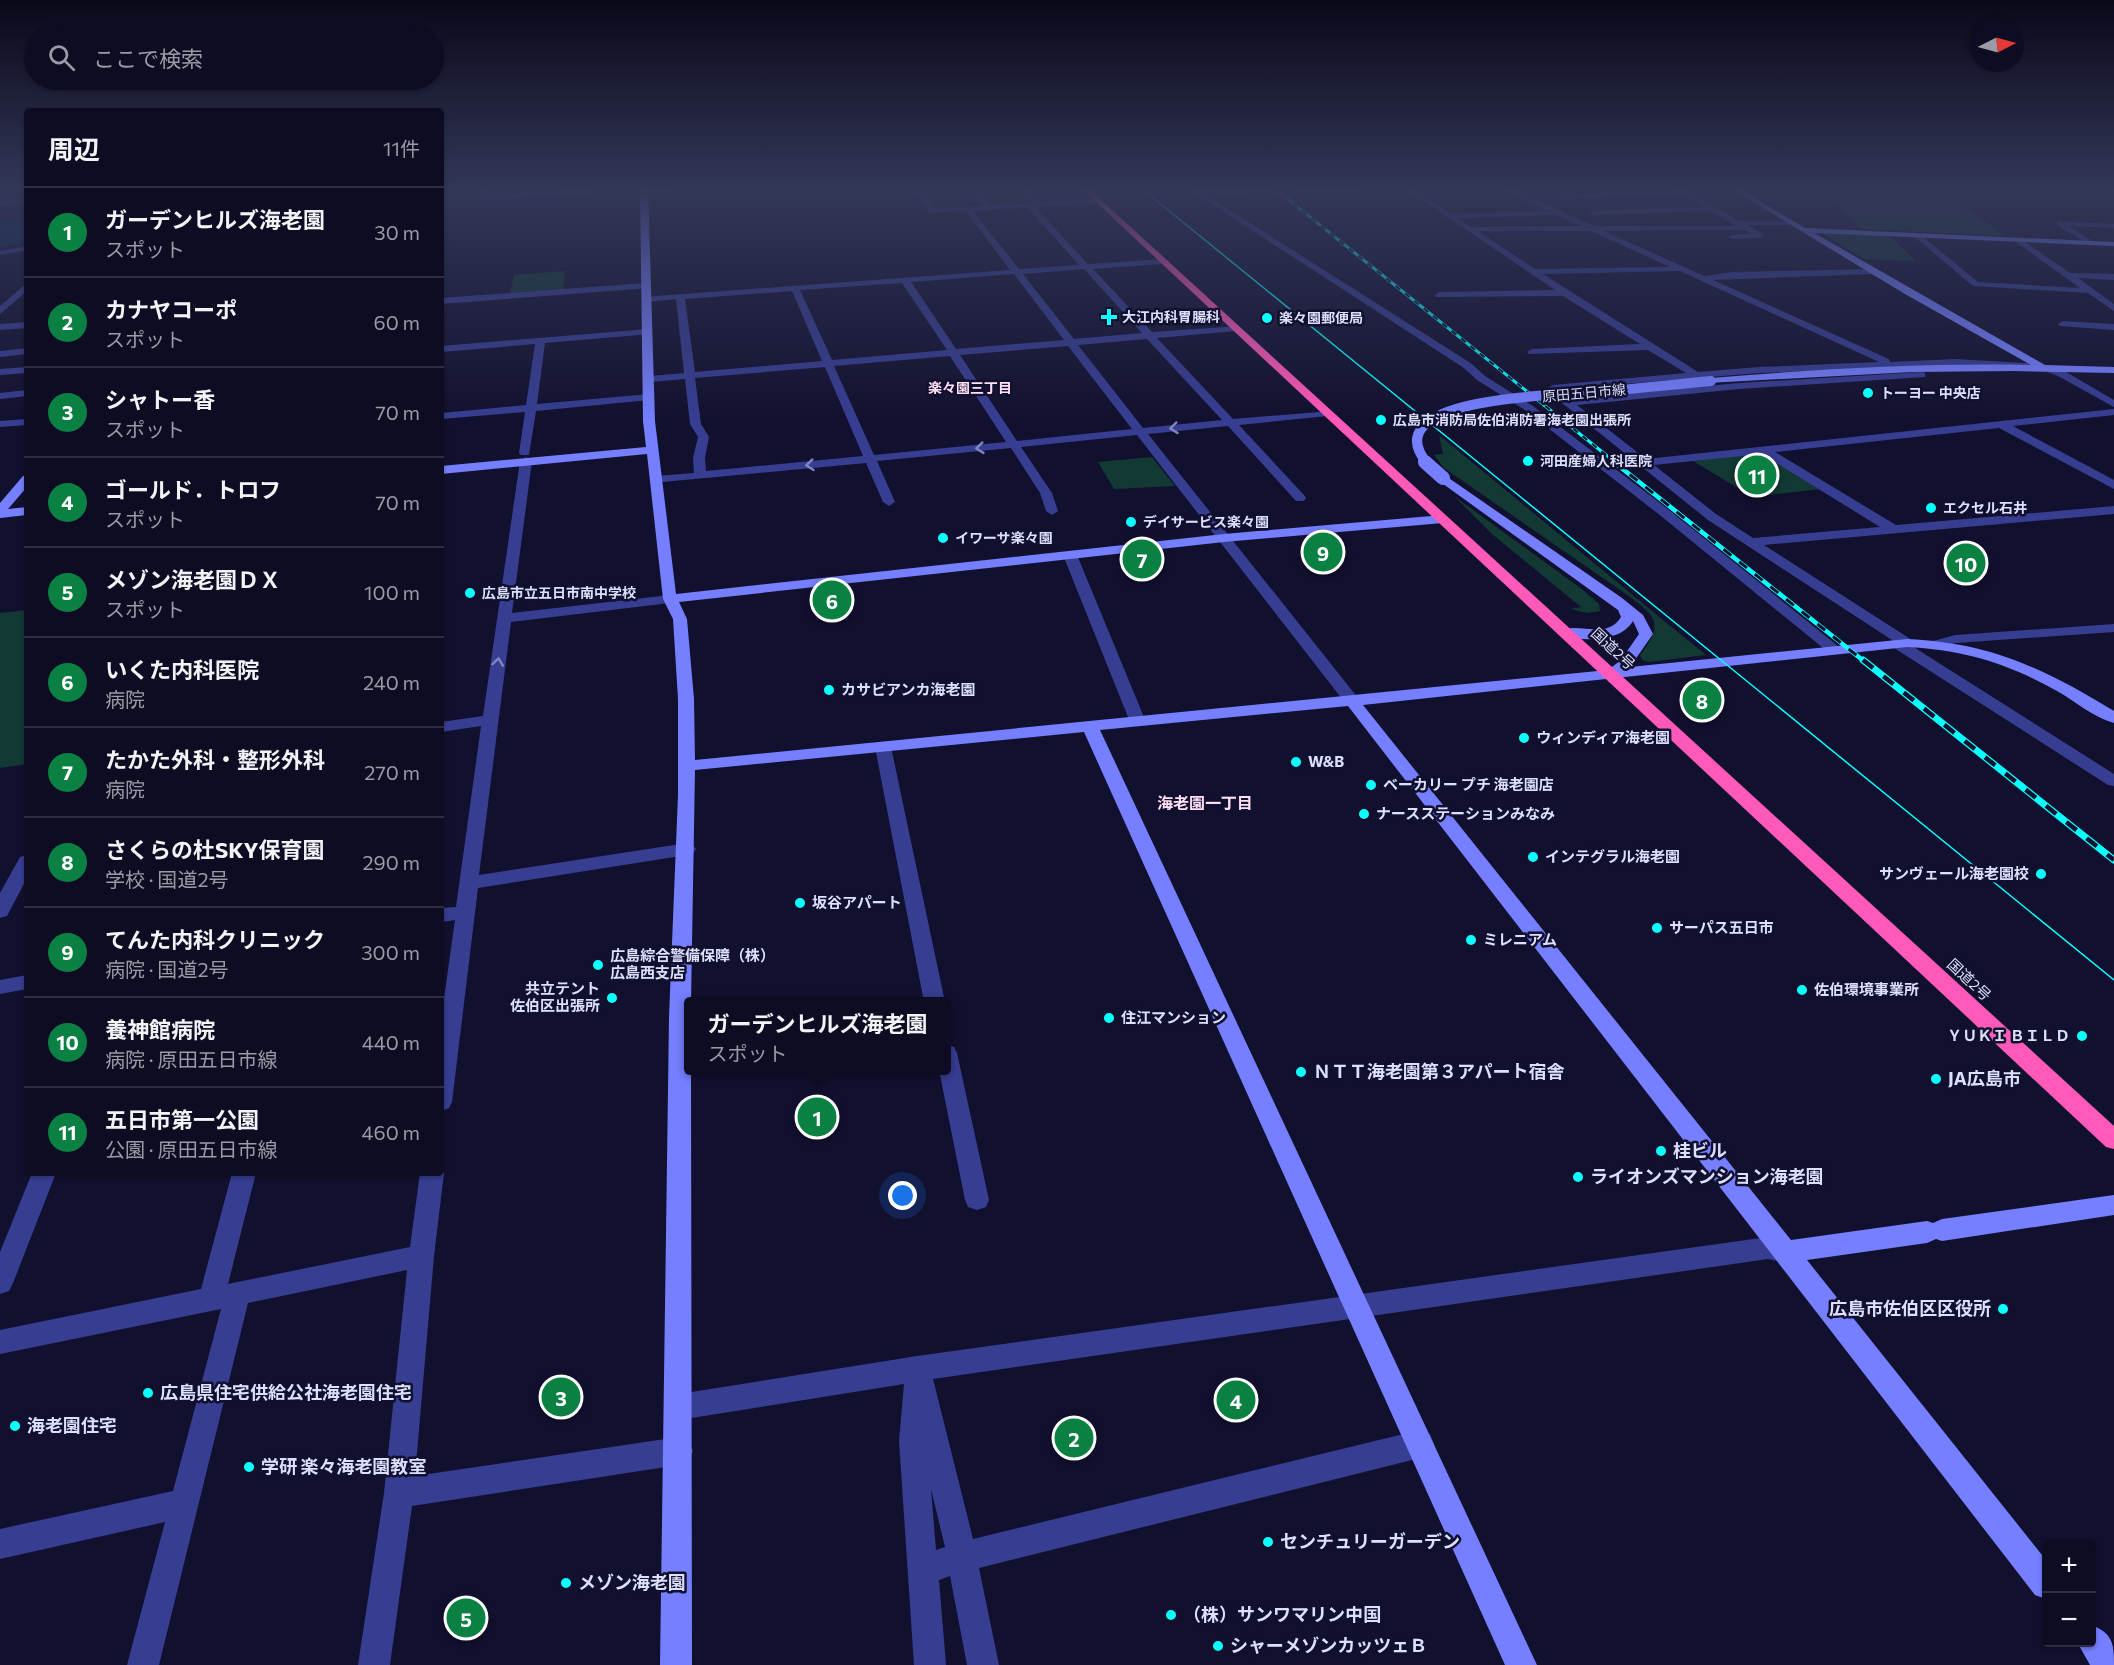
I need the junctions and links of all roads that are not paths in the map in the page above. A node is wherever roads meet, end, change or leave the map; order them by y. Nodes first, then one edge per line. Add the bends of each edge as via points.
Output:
1 (645, 266) edge
2 (1010, 266) edge
3 (1086, 266) junction
4 (1091, 266) edge
5 (1167, 266) edge
6 (1311, 266) edge
7 (1525, 266) edge
8 (1676, 266) edge
9 (1865, 266) edge
10 (1954, 266) edge
11 (2054, 266) edge
12 (1684, 269) junction
13 (1874, 271) junction
14 (1015, 272) junction
15 (1534, 272) junction
16 (2066, 275) junction
17 (2114, 277) edge
18 (1705, 278) junction
19 (905, 280) junction
20 (795, 288) junction
21 (24, 289) edge
22 (2087, 291) junction
23 (1565, 292) junction
24 (646, 293) junction
25 (1439, 295) dead end
26 (680, 297) junction
27 (444, 301) edge
28 (2114, 308) edge
29 (0, 311) edge
30 (2063, 324) dead end
31 (24, 325) edge
32 (0, 327) edge
33 (2114, 327) edge
34 (1236, 328) junction
35 (648, 332) junction
36 (1151, 336) junction
37 (540, 341) junction
38 (1070, 342) junction
39 (1650, 347) junction
40 (444, 349) edge
41 (24, 351) edge
42 (1532, 351) dead end
43 (953, 353) junction
44 (0, 354) edge
45 (827, 363) junction
46 (1889, 363) junction
47 (2043, 367) junction
48 (24, 370) edge
49 (2114, 370) edge
50 (0, 372) edge
51 (690, 375) junction
52 (1697, 376) junction
53 (649, 388) junction
54 (24, 393) edge
55 (0, 396) edge
56 (1566, 403) junction
57 (2114, 404) edge
58 (531, 407) junction
59 (2114, 412) edge
60 (1328, 413) junction
61 (444, 416) edge
62 (24, 422) edge
63 (1232, 422) junction
64 (0, 424) edge
65 (2000, 424) junction
66 (1140, 432) junction
67 (1014, 445) junction
68 (653, 450) junction
69 (1764, 450) junction
70 (526, 457) junction
71 (868, 459) junction
72 (1642, 463) junction
73 (444, 470) edge
74 (701, 476) junction
75 (656, 480) junction
76 (24, 483) edge
77 (2114, 484) edge
78 (1300, 498) dead end
79 (889, 502) dead end
80 (2114, 510) edge
81 (24, 511) edge
82 (1052, 511) dead end
83 (0, 512) edge
84 (1443, 519) junction
85 (1893, 529) junction
86 (1224, 538) junction
87 (1750, 542) junction
88 (1070, 555) junction
89 (670, 600) junction
90 (1617, 601) junction
91 (504, 618) junction
92 (2114, 628) edge
93 (1568, 633) junction
94 (1901, 643) junction
95 (1938, 644) junction
96 (1833, 649) junction
97 (1612, 674) junction
98 (1352, 701) junction
99 (2114, 717) edge
100 (490, 720) junction
101 (1138, 722) junction
102 (444, 727) edge
103 (1090, 727) junction
104 (883, 747) junction
105 (686, 766) junction
106 (2114, 781) edge
107 (687, 849) junction
108 (24, 867) edge
109 (469, 883) junction
110 (0, 911) edge
111 (465, 912) junction
112 (444, 915) edge
113 (24, 983) edge
114 (0, 987) edge
115 (934, 997) edge
116 (950, 1075) edge
117 (444, 1078) edge
118 (2114, 1140) edge
119 (44, 1176) edge
120 (243, 1176) edge
121 (432, 1176) edge
122 (976, 1200) dead end
123 (2114, 1205) edge
124 (1786, 1252) junction
125 (422, 1256) junction
126 (0, 1282) edge
127 (238, 1293) junction
128 (211, 1299) junction
129 (1355, 1306) junction
130 (0, 1342) edge
131 (917, 1369) junction
132 (679, 1407) junction
133 (1420, 1444) junction
134 (679, 1451) junction
135 (399, 1493) junction
136 (184, 1503) junction
137 (0, 1544) edge
138 (962, 1557) junction
139 (921, 1570) junction
140 (2042, 1579) edge
141 (2096, 1647) edge
142 (143, 1665) edge
143 (374, 1665) edge
144 (676, 1665) edge
145 (930, 1665) edge
146 (982, 1665) edge
147 (1521, 1665) edge
148 (2110, 1665) edge

1 - 24 street
2 - 14 street
3 - 4 street
3 - 14 street
3 - 36 street
5 - 34 highway, 国道2号
6 - 96 street via 1529,408
7 - 15 street
8 - 12 street
9 - 13 street
10 - 22 street via 1976,284
11 - 16 street
12 - 15 street
12 - 18 street
13 - 18 street
13 - 47 street
14 - 19 street
14 - 38 street
15 - 23 street
16 - 17 street
16 - 22 street
18 - 46 street
19 - 20 street
19 - 43 street
20 - 26 street
20 - 45 street
21 - 29 street
22 - 28 street
23 - 25 street
23 - 39 street
24 - 26 street
24 - 27 street
24 - 35 street
26 - 51 street
30 - 33 street
31 - 32 street
34 - 36 street
34 - 60 highway, 国道2号
35 - 37 street
35 - 53 street
36 - 38 street
36 - 63 street
37 - 40 street
37 - 58 street
38 - 43 street
38 - 66 street
39 - 42 street
39 - 52 street
41 - 44 street
43 - 45 street
43 - 67 street
45 - 51 street
45 - 71 street
46 - 47 street
46 - 52 street
47 - 49 street, 原田五日市線
47 - 56 street via 1739,386
47 - 57 street
47 - 90 street, 原田五日市線, bridge via 1880,369 1495,401 1460,407 1421,428 1417,440 1426,463
48 - 50 street
51 - 53 street
51 - 74 street via 696,424 704,441 699,454
52 - 56 street via 1553,388
53 - 58 street
53 - 68 street
54 - 55 street
56 - 72 street
58 - 61 street
58 - 70 street
59 - 65 street
60 - 63 street
60 - 84 highway, 国道2号
62 - 64 street
63 -> 66 street
63 - 78 street
65 - 69 street
65 - 77 street
66 - 67 street
66 - 86 street
67 -> 71 street
67 - 82 street via 1046,494
68 - 70 street
68 - 75 street
69 - 72 street
69 - 85 street
70 - 73 street
70 - 91 street
71 -> 74 street
71 - 79 street
72 - 87 street
74 - 75 street
75 - 89 street
76 - 83 street
80 - 85 street
81 - 83 street
84 - 86 street
84 - 93 highway, 国道2号
85 - 87 street
86 - 88 street
86 - 98 street
87 - 94 street
88 - 89 street
88 - 101 street
89 - 91 street
89 - 105 street via 680,619
90 - 93 street via 1628,617 1617,630
90 - 97 street, 原田五日市線 via 1639,618 1646,634 1626,663
100 -> 91 street
92 - 95 street via 1955,639
93 - 97 highway, 国道2号
94 - 95 street
94 - 96 street
94 - 106 street
95 - 99 street via 2003,658 2052,680
96 - 97 street
97 - 98 street
97 - 118 highway, 国道2号
98 - 101 street
98 - 124 street
100 - 102 street
100 - 109 street
101 - 103 street
103 - 104 street
103 - 129 street
104 - 105 street
104 - 115 street
105 - 107 street
107 - 109 street
107 - 132 street via 680,1017
108 - 110 street
109 - 111 street
111 - 112 street
111 - 117 street
113 - 114 street
116 - 122 street
119 - 126 street
120 - 128 street
121 - 125 street
123 - 124 street
124 - 129 street via 1768,1248
124 - 140 street
125 - 127 street
125 - 135 street
127 - 128 street
127 - 136 street
128 - 130 street
129 - 131 street
129 - 133 street
131 - 132 street
131 - 138 street
131 - 139 street via 912,1441
132 - 134 street
133 - 138 street
133 - 147 street
134 - 135 street
134 - 144 street
135 - 143 street
136 - 137 street
136 - 142 street
138 - 139 street
138 - 146 street
139 - 145 street
141 - 148 street

